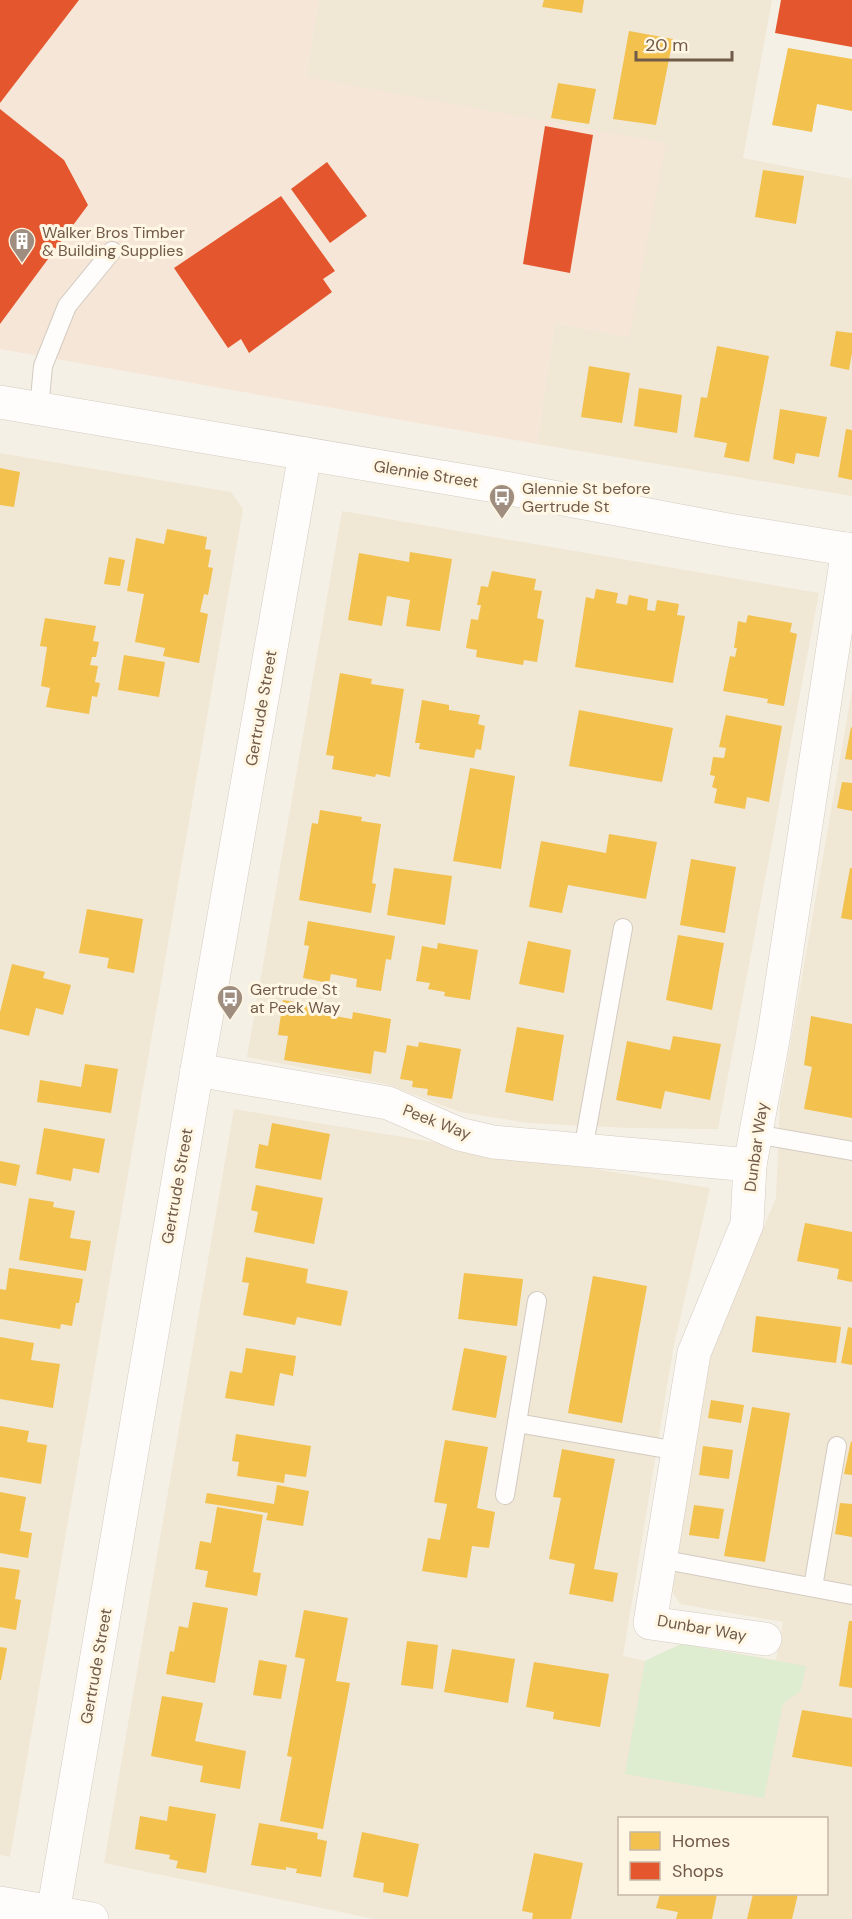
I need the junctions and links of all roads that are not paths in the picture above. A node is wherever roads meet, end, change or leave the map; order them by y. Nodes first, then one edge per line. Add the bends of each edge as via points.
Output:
1 (112, 251) dead end
2 (0, 402) edge
3 (39, 409) junction
4 (305, 454) junction
5 (850, 549) edge
6 (623, 928) dead end
7 (197, 1070) junction
8 (583, 1150) junction
9 (753, 1150) junction
10 (852, 1151) edge
11 (537, 1301) dead end
12 (517, 1423) junction
13 (837, 1446) dead end
14 (678, 1451) junction
15 (505, 1494) dead end
16 (660, 1559) junction
17 (813, 1587) junction
18 (852, 1595) edge
19 (765, 1639) dead end
20 (0, 1903) edge
21 (53, 1916) edge
22 (92, 1919) edge

1 - 3 lane via 67,306 43,366
2 - 3 street, Glennie Street
3 - 4 street, Glennie Street
4 - 5 street, Glennie Street
4 - 7 street, Gertrude Street
5 - 9 street, Dunbar Way
6 - 8 lane
7 - 8 street, Peek Way via 388,1103 459,1134 493,1142
7 - 21 street, Gertrude Street
8 - 9 street, Peek Way
9 - 10 lane
9 - 14 street, Dunbar Way via 747,1224 694,1353
11 - 12 lane
12 - 14 lane
12 - 15 lane
13 - 17 lane
14 - 16 street, Dunbar Way
16 - 17 lane
16 - 19 street, Dunbar Way via 650,1623
17 - 18 lane
20 - 21 street
21 - 22 street

